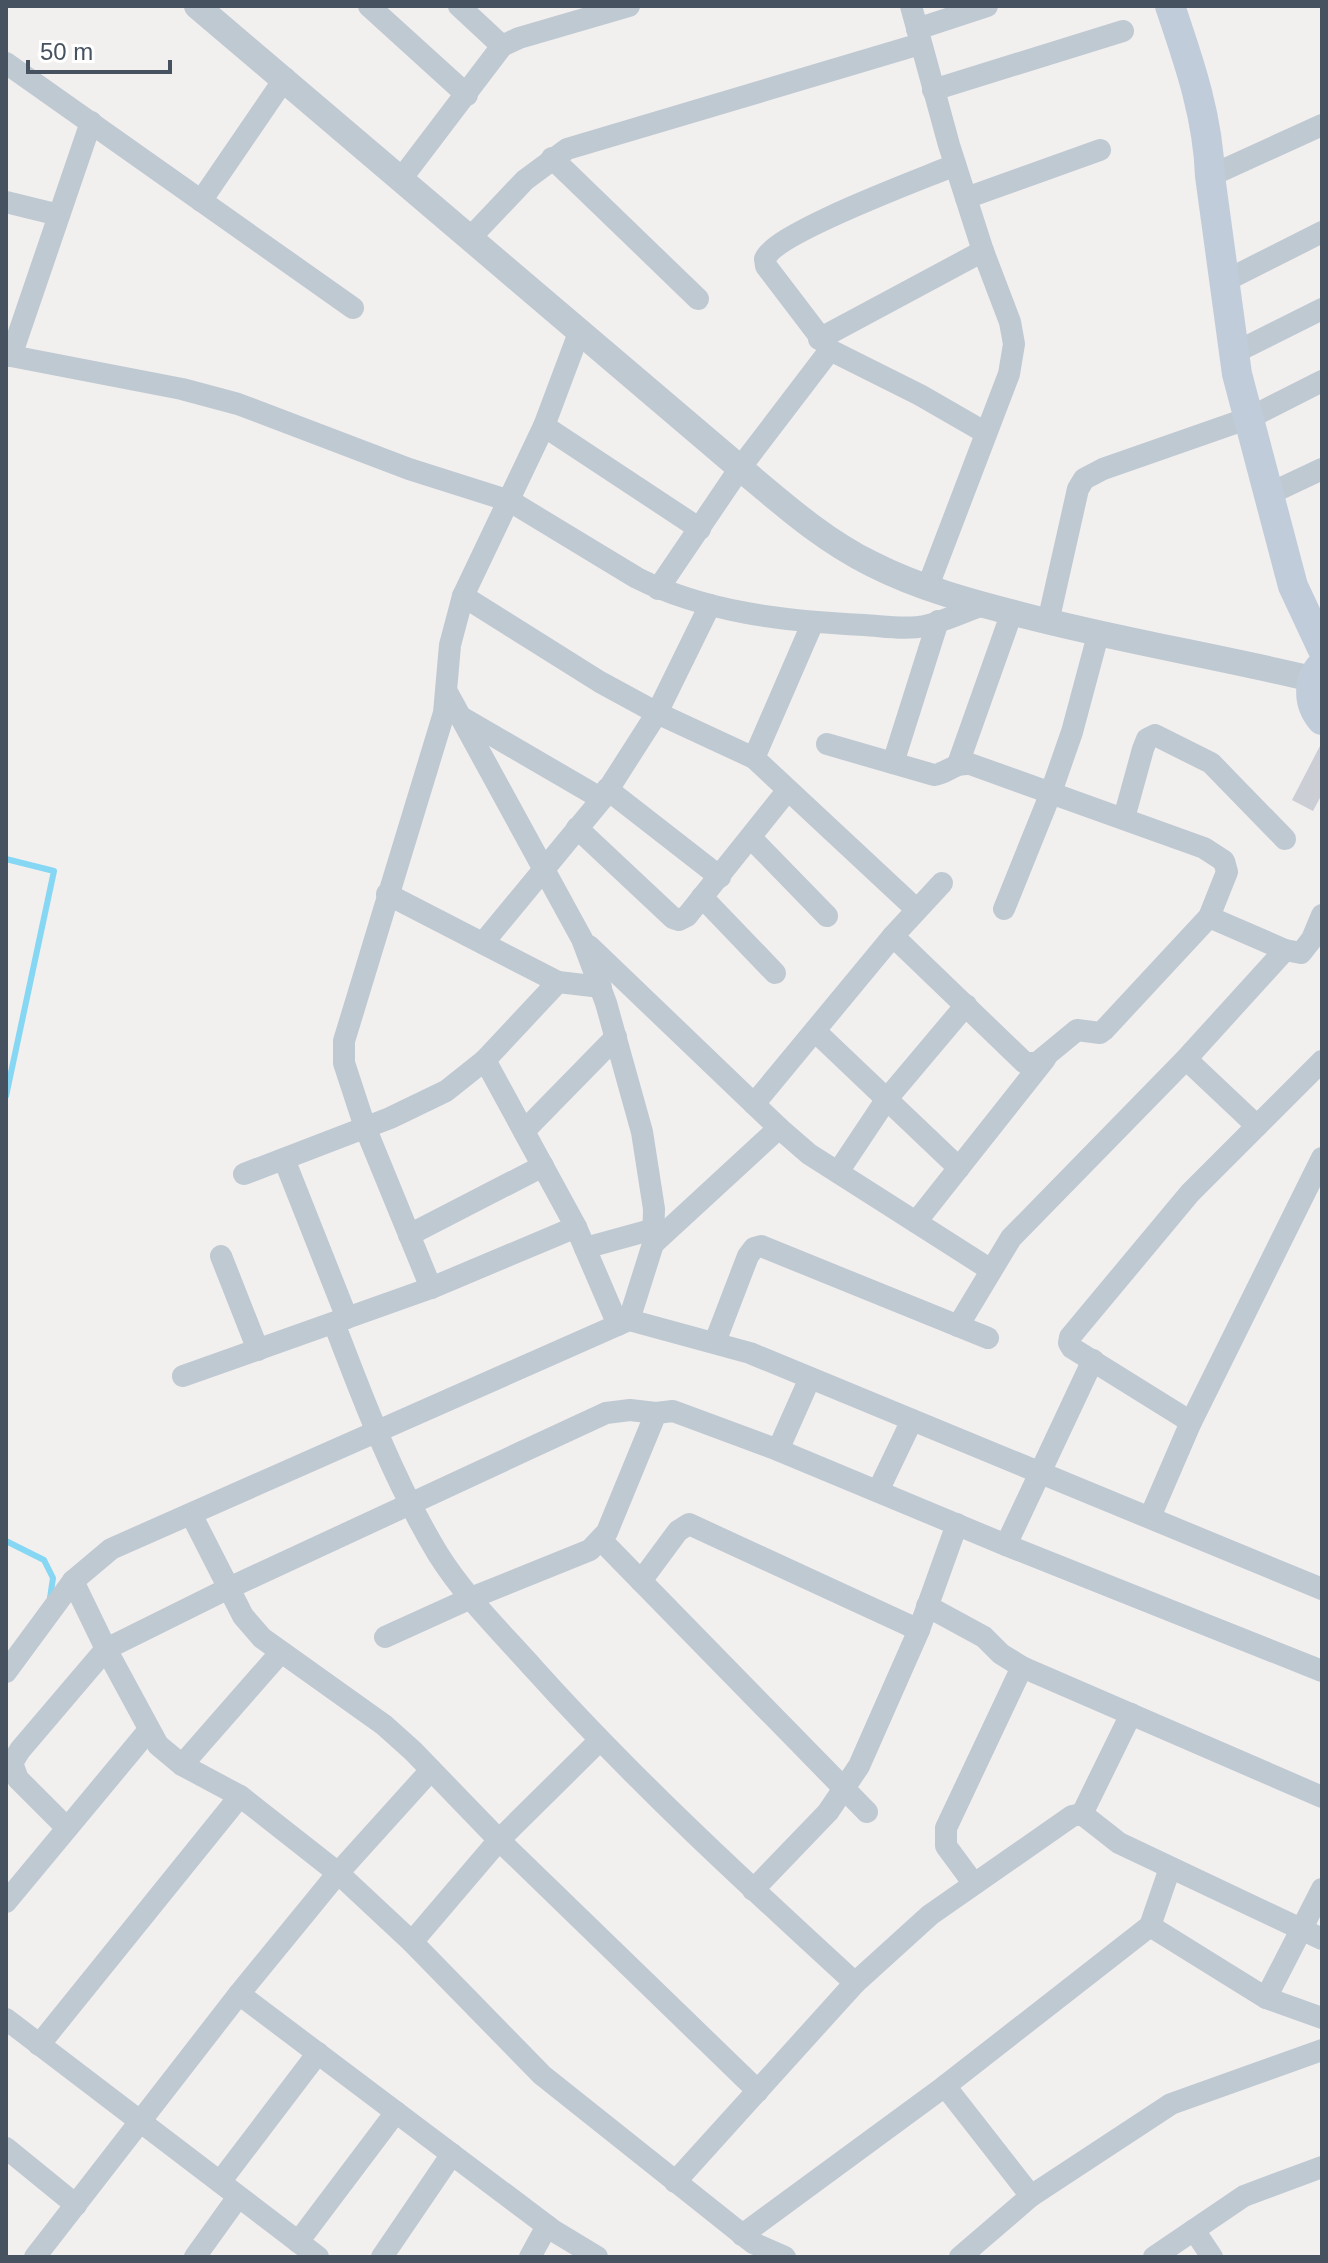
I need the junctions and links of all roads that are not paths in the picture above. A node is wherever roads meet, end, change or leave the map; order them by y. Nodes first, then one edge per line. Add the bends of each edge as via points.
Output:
1 (197, 6) edge
2 (369, 6) edge
3 (459, 6) edge
4 (629, 6) edge
5 (911, 6) edge
6 (987, 6) edge
7 (1155, 6) edge
8 (1170, 6) edge
9 (1123, 31) dead end
10 (919, 37) junction
11 (502, 46) junction
12 (6, 63) edge
13 (285, 78) junction
14 (933, 90) junction
15 (467, 95) junction
16 (91, 122) junction
17 (1322, 125) edge
18 (1100, 150) dead end
19 (552, 158) junction
20 (1210, 162) junction
21 (955, 165) junction
22 (401, 179) junction
23 (966, 198) junction
24 (201, 201) junction
25 (6, 202) edge
26 (59, 215) junction
27 (1322, 232) edge
28 (470, 238) junction
29 (983, 251) junction
30 (1225, 281) junction
31 (698, 299) dead end
32 (353, 308) dead end
33 (1322, 309) edge
34 (580, 330) junction
35 (825, 345) junction
36 (1234, 353) junction
37 (8, 355) edge
38 (1322, 381) edge
39 (1249, 418) junction
40 (544, 426) junction
41 (986, 433) junction
42 (740, 468) junction
43 (1322, 469) edge
44 (1269, 494) junction
45 (510, 501) junction
46 (700, 529) junction
47 (928, 586) junction
48 (658, 589) junction
49 (463, 596) junction
50 (710, 605) junction
51 (983, 605) junction
52 (1012, 612) junction
53 (938, 621) junction
54 (813, 622) junction
55 (1048, 622) junction
56 (1098, 635) junction
57 (1322, 648) edge
58 (1317, 672) edge
59 (448, 694) junction
60 (657, 713) junction
61 (460, 717) junction
62 (1322, 720) edge
63 (827, 744) dead end
64 (754, 758) junction
65 (893, 763) junction
66 (958, 764) junction
67 (787, 791) junction
68 (604, 794) junction
69 (1050, 795) junction
70 (1124, 818) junction
71 (577, 828) junction
72 (751, 838) junction
73 (1285, 839) dead end
74 (544, 868) junction
75 (720, 877) junction
76 (942, 883) dead end
77 (387, 894) junction
78 (702, 897) junction
79 (916, 909) junction
80 (1004, 909) dead end
81 (1322, 915) edge
82 (827, 916) dead end
83 (1209, 917) junction
84 (893, 936) junction
85 (582, 939) junction
86 (483, 943) junction
87 (1285, 950) junction
88 (775, 973) dead end
89 (558, 982) junction
90 (601, 987) junction
91 (966, 1005) junction
92 (815, 1031) junction
93 (616, 1037) junction
94 (1045, 1059) junction
95 (1186, 1059) junction
96 (485, 1060) junction
97 (1317, 1073) edge
98 (886, 1100) junction
99 (754, 1104) junction
100 (1257, 1126) junction
101 (365, 1127) junction
102 (779, 1128) junction
103 (524, 1131) junction
104 (1322, 1158) edge
105 (284, 1159) junction
106 (543, 1166) junction
107 (959, 1168) junction
108 (838, 1172) junction
109 (244, 1174) dead end
110 (916, 1222) junction
111 (576, 1227) junction
112 (409, 1235) junction
113 (654, 1237) junction
114 (585, 1248) junction
115 (221, 1256) dead end
116 (991, 1270) junction
117 (431, 1288) junction
118 (340, 1320) junction
119 (624, 1323) junction
120 (958, 1326) junction
121 (988, 1338) dead end
122 (715, 1342) junction
123 (258, 1350) junction
124 (1093, 1360) junction
125 (183, 1376) dead end
126 (810, 1378) junction
127 (656, 1413) junction
128 (912, 1420) junction
129 (1191, 1422) junction
130 (375, 1432) junction
131 (778, 1450) junction
132 (1040, 1473) junction
133 (878, 1491) junction
134 (411, 1506) junction
135 (191, 1514) junction
136 (1150, 1517) junction
137 (957, 1524) junction
138 (601, 1540) junction
139 (1006, 1545) junction
140 (73, 1581) junction
141 (641, 1581) junction
142 (229, 1588) junction
143 (1322, 1589) edge
144 (471, 1598) junction
145 (927, 1606) junction
146 (919, 1630) junction
147 (385, 1637) dead end
148 (106, 1649) junction
149 (281, 1652) junction
150 (1022, 1667) junction
151 (1322, 1671) edge
152 (6, 1672) edge
153 (1131, 1714) junction
154 (148, 1731) junction
155 (599, 1741) junction
156 (182, 1765) junction
157 (431, 1770) junction
158 (845, 1790) junction
159 (240, 1796) junction
160 (1322, 1797) edge
161 (867, 1812) dead end
162 (1082, 1814) junction
163 (67, 1828) junction
164 (499, 1840) junction
165 (1170, 1868) junction
166 (338, 1873) junction
167 (974, 1884) junction
168 (1322, 1889) edge
169 (753, 1890) junction
170 (6, 1902) edge
171 (1150, 1926) junction
172 (1312, 1935) edge
173 (412, 1942) junction
174 (855, 1983) junction
175 (239, 1994) junction
176 (1266, 1998) junction
177 (1322, 2018) edge
178 (6, 2019) edge
179 (39, 2045) junction
180 (1322, 2050) edge
181 (318, 2053) junction
182 (945, 2086) junction
183 (758, 2091) junction
184 (396, 2112) junction
185 (140, 2122) junction
186 (6, 2148) edge
187 (452, 2154) junction
188 (1322, 2167) edge
189 (220, 2182) junction
190 (675, 2182) junction
191 (1031, 2196) junction
192 (238, 2197) junction
193 (76, 2205) junction
194 (547, 2226) junction
195 (1194, 2230) junction
196 (742, 2235) junction
197 (298, 2242) junction
198 (782, 2256) edge
199 (35, 2257) edge
200 (195, 2257) edge
201 (318, 2257) edge
202 (382, 2257) edge
203 (530, 2257) edge
204 (597, 2257) edge
205 (960, 2257) edge
206 (1154, 2257) edge
207 (1212, 2257) edge

1 - 13 street
2 - 15 street
3 - 11 street
4 - 11 street
5 - 10 street
6 - 10 street
7 - 20 street via 1194,132
8 - 20 main road via 1198,89
9 - 14 street
10 - 14 street
10 - 19 street via 581,143
11 - 15 street
12 - 16 street
13 - 22 street
13 - 24 street
14 - 21 street
15 - 22 street
16 - 24 street
16 - 26 street
17 - 20 street
18 - 23 street
19 - 28 street
19 - 31 street
20 - 30 main road
21 - 23 street
21 - 35 street via 845,210 768,253 766,266
22 - 28 street
23 - 29 street
24 - 32 street
25 - 26 street
26 - 37 street
27 - 30 street
28 - 34 street
29 - 35 street
29 - 41 street via 1014,344 1013,361
30 - 36 main road
33 - 36 street
34 - 40 street
34 - 42 street
35 - 41 street
35 - 42 street
36 - 39 main road
37 - 45 street via 238,404
38 - 39 street
39 - 44 main road
39 - 55 street via 1084,479
40 - 45 street
40 - 46 street
41 - 47 street
42 - 46 street
42 - 47 street via 843,548
43 - 44 street
44 - 57 main road via 1293,586
45 - 48 street
45 - 49 street
46 - 48 street
47 - 51 street
48 - 50 street
49 - 59 street via 450,645
49 - 60 street
50 - 54 street
50 - 60 street
51 - 52 street
51 - 53 street
52 - 55 street
52 - 66 street
53 - 54 street via 922,627
53 - 65 street
54 - 64 street
55 - 56 street
56 - 58 street
56 - 69 street
58 - 62 main road via 1312,704
59 - 61 street
59 - 77 street
60 - 64 street
60 - 68 street
61 - 68 street
61 - 74 street
63 - 65 street
64 - 67 street
65 - 66 street via 934,775
66 - 69 street
67 - 72 street
67 - 79 street
68 - 71 street
68 - 75 street
69 - 70 street
69 - 80 street
70 - 73 street via 1143,749 1155,735 1211,763
70 - 83 street via 1204,848 1224,861 1227,872
71 - 74 street
71 - 78 street via 673,918 683,919
72 - 75 street
72 - 82 street
74 - 85 street
74 - 86 street
75 - 78 street
76 - 79 street
77 - 86 street
77 - 101 street via 344,1041 344,1063
78 - 88 street
79 - 84 street
81 - 87 street via 1301,953
83 - 87 street
83 - 94 street via 1104,1030 1077,1030
84 - 91 street
84 - 92 street
85 - 90 street
85 - 99 street
86 - 89 street
87 - 95 street
89 - 90 street
89 - 96 street
90 - 93 street
91 - 94 street via 1025,1063
91 - 98 street
92 - 98 street
92 - 99 street
93 - 103 street
93 - 113 street via 642,1132
94 - 107 street
95 - 100 street
95 - 116 street via 1011,1238
96 - 101 street via 446,1091
96 - 103 street
97 - 100 street
98 - 107 street
98 - 108 street
99 - 102 street
100 - 124 street via 1190,1193 1074,1331 1072,1348
101 - 105 street
101 - 112 street
102 - 108 street
102 - 113 street
103 - 106 street
104 - 129 street
105 - 109 street
105 - 118 street
106 - 111 street
106 - 112 street
107 - 110 street
108 - 110 street
110 - 116 street
111 - 114 street
111 - 117 street
112 - 117 street
113 - 114 street
113 - 119 street
114 - 119 street
115 - 123 street
116 - 120 street
117 - 118 street
118 - 123 street
118 - 130 street
119 - 122 street
119 - 130 street
120 - 121 street
120 - 122 street via 761,1246 748,1256
122 - 126 street
123 - 125 street
124 - 129 street
124 - 132 street
126 - 128 street
126 - 131 street
127 - 131 street via 673,1411
127 - 134 street via 606,1413
127 - 138 street
128 - 132 street
128 - 133 street
129 - 136 street
130 - 134 street
130 - 135 street
131 - 133 street
132 - 136 street
132 - 139 street
133 - 137 street
134 - 142 street
134 - 144 street
135 - 140 street via 111,1549
135 - 142 street
136 - 143 street
137 - 139 street
137 - 145 street
138 - 141 street
138 - 144 street via 590,1550
139 - 151 street
140 - 148 street
140 - 152 street
141 - 146 street via 689,1524
141 - 158 street
142 - 148 street
142 - 149 street via 243,1616
144 - 147 street
144 - 155 street
145 - 146 street
145 - 150 street via 984,1637
146 - 158 street
148 - 154 street
148 - 163 street via 12,1763 18,1779
149 - 156 street
149 - 157 street via 384,1725
150 - 153 street
150 - 167 street via 946,1828 946,1846
153 - 160 street
153 - 162 street
154 - 156 street
154 - 163 street
155 - 164 street
155 - 169 street
156 - 159 street
157 - 164 street
157 - 166 street
158 - 161 street
158 - 169 street
159 - 166 street
159 - 179 street
162 - 165 street via 1119,1843
162 - 167 street
163 - 170 street
164 - 173 street
164 - 183 street
165 - 171 street
165 - 172 street
166 - 173 street
166 - 175 street
167 - 174 street via 930,1915
168 - 172 street
169 - 174 street
171 - 176 street
171 - 182 street
172 - 176 street
173 - 190 street via 542,2075
174 - 183 street
175 - 181 street
175 - 185 street
176 - 177 street
178 - 179 street
179 - 185 street
180 - 191 street via 1171,2104
181 - 184 street
181 - 189 street
182 - 191 street
182 - 196 street
183 - 190 street
184 - 187 street
184 - 197 street
185 - 189 street
185 - 193 street
186 - 193 street
187 - 194 street
187 - 202 street
188 - 195 street via 1244,2196
189 - 192 street
190 - 196 street
191 - 205 street
192 - 197 street
192 - 200 street
193 - 199 street
194 - 203 street
194 - 204 street
195 - 206 street
195 - 207 street
196 - 198 street
197 - 201 street

